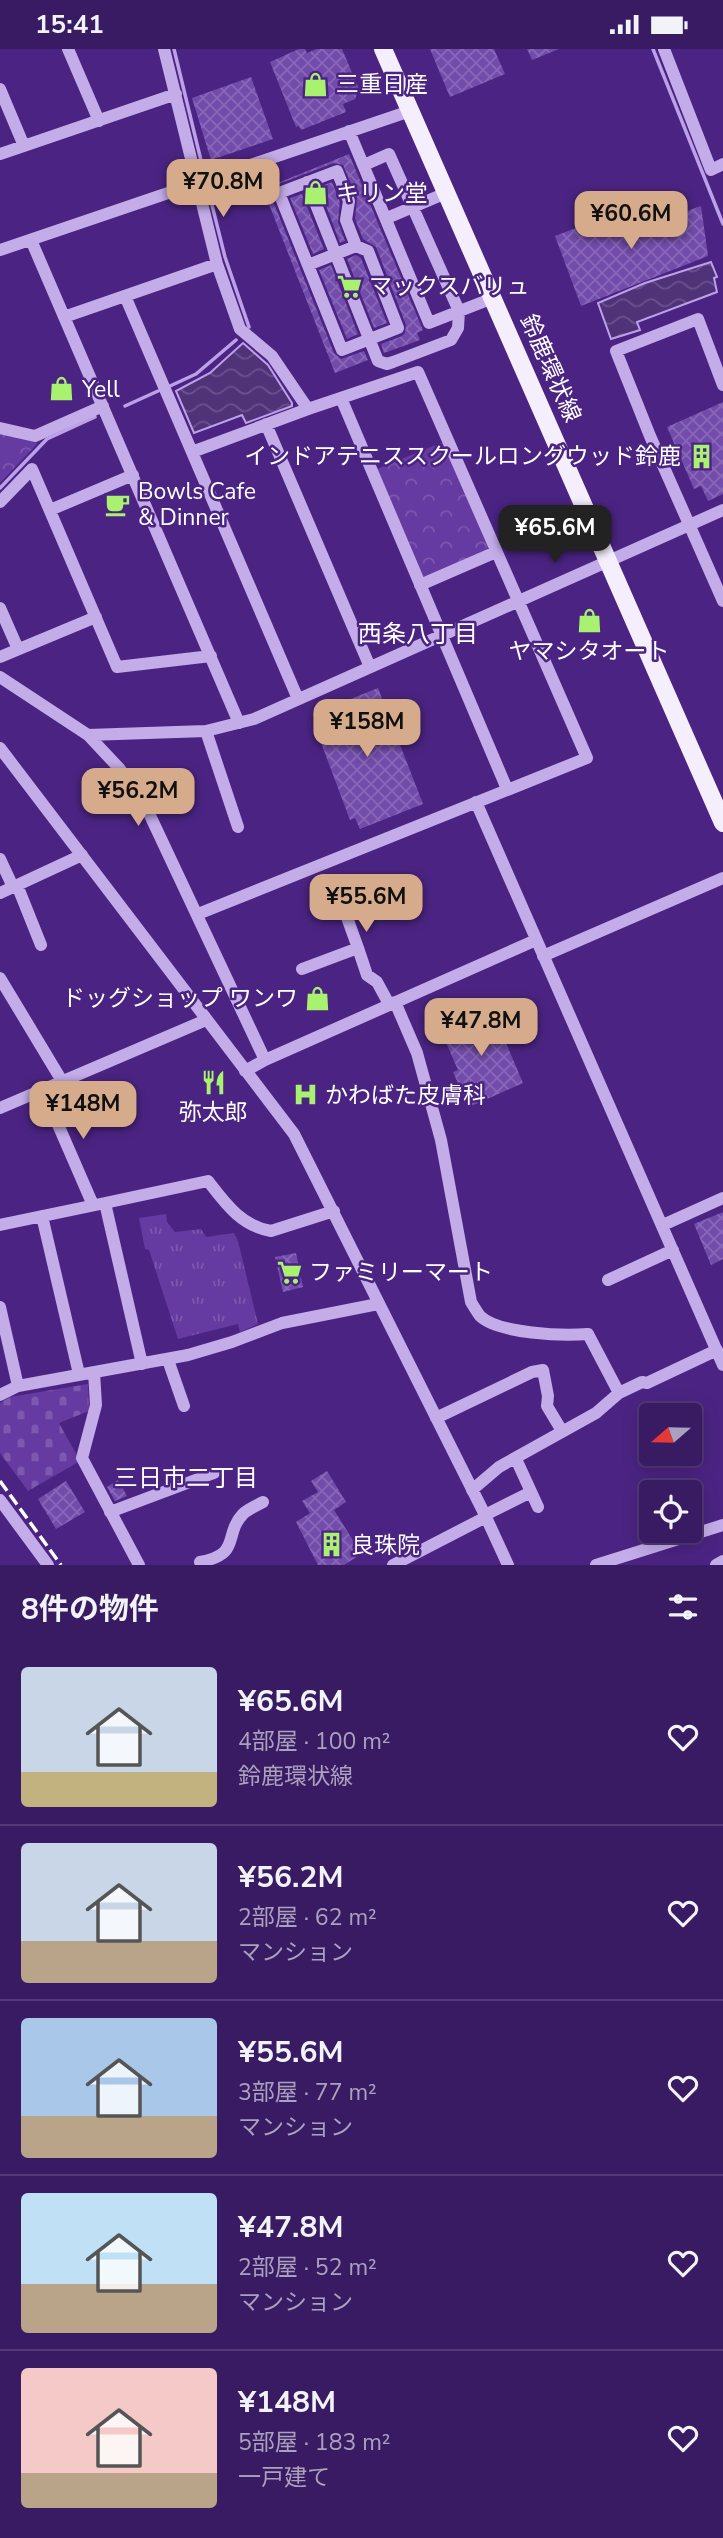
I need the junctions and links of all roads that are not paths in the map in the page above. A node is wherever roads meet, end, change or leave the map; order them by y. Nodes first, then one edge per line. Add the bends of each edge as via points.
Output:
1 (68, 49) edge
2 (164, 49) edge
3 (383, 49) edge
4 (664, 49) edge
5 (0, 89) edge
6 (176, 93) junction
7 (410, 111) junction
8 (99, 121) junction
9 (349, 131) junction
10 (24, 146) junction
11 (0, 154) edge
12 (723, 164) edge
13 (363, 165) junction
14 (307, 182) junction
15 (197, 183) junction
16 (446, 193) junction
17 (413, 207) junction
18 (387, 218) junction
19 (31, 240) junction
20 (356, 246) junction
21 (0, 250) edge
22 (336, 254) junction
23 (216, 264) junction
24 (308, 265) junction
25 (125, 296) junction
26 (493, 298) junction
27 (459, 311) junction
28 (64, 317) junction
29 (370, 339) junction
30 (723, 385) edge
31 (341, 398) junction
32 (103, 406) junction
33 (308, 409) junction
34 (266, 424) junction
35 (0, 428) edge
36 (192, 452) junction
37 (133, 475) junction
38 (0, 502) edge
39 (50, 510) junction
40 (723, 510) edge
41 (690, 524) junction
42 (496, 552) junction
43 (608, 560) junction
44 (421, 585) junction
45 (517, 600) junction
46 (723, 601) edge
47 (0, 608) edge
48 (96, 617) junction
49 (442, 635) junction
50 (18, 649) junction
51 (211, 656) junction
52 (0, 657) edge
53 (370, 667) junction
54 (0, 677) edge
55 (298, 699) junction
56 (239, 723) junction
57 (206, 731) junction
58 (88, 735) junction
59 (0, 748) edge
60 (507, 789) junction
61 (476, 802) junction
62 (723, 823) edge
63 (238, 827) dead end
64 (82, 855) junction
65 (0, 859) edge
66 (723, 878) edge
67 (15, 886) junction
68 (0, 893) edge
69 (344, 909) dead end
70 (198, 914) junction
71 (536, 940) junction
72 (41, 945) dead end
73 (358, 948) junction
74 (543, 956) junction
75 (302, 968) dead end
76 (0, 978) edge
77 (392, 1003) junction
78 (206, 1020) junction
79 (265, 1059) junction
80 (245, 1071) junction
81 (62, 1081) junction
82 (43, 1090) junction
83 (0, 1108) edge
84 (723, 1198) edge
85 (99, 1204) junction
86 (334, 1211) junction
87 (42, 1216) junction
88 (0, 1225) edge
89 (663, 1225) junction
90 (673, 1250) junction
91 (608, 1280) dead end
92 (378, 1304) junction
93 (0, 1307) edge
94 (717, 1350) junction
95 (168, 1360) junction
96 (142, 1364) junction
97 (723, 1365) edge
98 (94, 1372) junction
99 (79, 1374) junction
100 (18, 1386) junction
101 (618, 1393) junction
102 (0, 1395) edge
103 (184, 1406) dead end
104 (436, 1418) junction
105 (562, 1431) junction
106 (516, 1459) junction
107 (214, 1473) dead end
108 (472, 1490) junction
109 (531, 1492) junction
110 (0, 1500) edge
111 (263, 1502) dead end
112 (538, 1507) dead end
113 (110, 1512) junction
114 (486, 1516) junction
115 (723, 1525) edge
116 (208, 1549) dead end
117 (723, 1560) edge
118 (198, 1564) edge
119 (48, 1565) edge
120 (139, 1565) edge
121 (393, 1565) edge
122 (508, 1565) edge
123 (596, 1565) edge
124 (716, 1565) edge

1 - 8 street
2 - 6 street
3 - 7 main road, 鈴鹿環状線
4 - 12 street via 711,170
5 - 10 street
6 - 8 street
6 - 15 street
7 - 9 street
7 - 16 main road, 鈴鹿環状線
8 - 10 street
9 - 13 street
9 - 15 street
10 - 11 street
13 - 17 street via 389,154
13 - 18 street
14 - 20 street via 337,170 349,201 346,220
14 - 22 street
14 - 24 street via 279,193
15 - 19 street
15 - 23 street
16 - 17 street
16 - 26 main road, 鈴鹿環状線
17 - 18 street
17 - 27 street
18 - 27 street via 429,323
19 - 21 street
19 - 28 street
20 - 22 street
20 - 29 street via 368,251 398,328
22 - 24 street
22 - 29 street
23 - 25 street
23 - 33 street via 240,328 272,356
24 - 29 street via 342,350
25 - 28 street
25 - 36 street
26 - 27 street
26 - 43 main road, 鈴鹿環状線
27 - 29 street via 452,340 387,364 378,361
28 - 32 street
30 - 41 street via 698,319 616,351
31 - 33 street
31 - 42 street via 418,372
31 - 44 street
32 - 35 street via 35,436
32 - 37 street
33 - 34 street
34 - 36 street
34 - 53 street
36 - 55 street
37 - 39 street
37 - 51 street
38 - 39 street via 32,469
39 - 48 street
40 - 41 street
41 - 43 street
41 - 46 street
42 - 44 street
42 - 45 street
43 - 45 street
43 - 62 main road, 鈴鹿環状線
44 - 49 street
45 - 49 street
45 - 60 street via 587,758
47 - 50 street
48 - 50 street
48 - 51 street via 117,667
49 - 53 street
49 - 60 street
50 - 52 street
51 - 56 street
53 - 55 street
54 - 58 street
55 - 56 street
56 - 57 street
57 - 58 street
57 - 63 street
58 - 70 street via 120,768 147,809
59 - 64 street
60 - 61 street
61 - 70 street
61 - 71 street
64 - 67 street
64 - 78 street
65 - 67 street
66 - 74 street
67 - 68 street
67 - 72 street
69 - 73 street
70 - 79 street
71 - 74 street
71 - 77 street
73 - 75 street
73 - 77 street via 367,975
74 - 89 street
76 - 81 street
77 - 79 street
77 - 101 street via 417,1053 441,1140 471,1302 479,1315 506,1330 588,1334
78 - 80 street
78 - 81 street
79 - 80 street
80 - 86 street via 294,1134
81 - 82 street
82 - 83 street
82 - 85 street
84 - 89 street
85 - 86 street via 208,1181 237,1215 265,1230
85 - 87 street
85 - 96 street
86 - 92 street
87 - 88 street
87 - 99 street
89 - 90 street
90 - 91 street
90 - 94 street
92 - 95 street via 282,1323
92 - 104 street
93 - 100 street
94 - 97 street
94 - 101 street
95 - 96 street
95 - 103 street
96 - 98 street
98 - 99 street
98 - 113 street via 96,1405 82,1458
99 - 100 street
100 - 102 street
101 - 105 street via 596,1413
104 - 105 street via 543,1370 547,1406
104 - 108 street
105 - 106 street
106 - 108 street
106 - 109 street
107 - 113 street
108 - 114 street
109 - 112 street
109 - 114 street
110 - 119 street
111 - 118 street via 237,1522 227,1550
113 - 120 street
114 - 121 street
114 - 122 street
115 - 123 street
116 - 118 street
117 - 124 street

